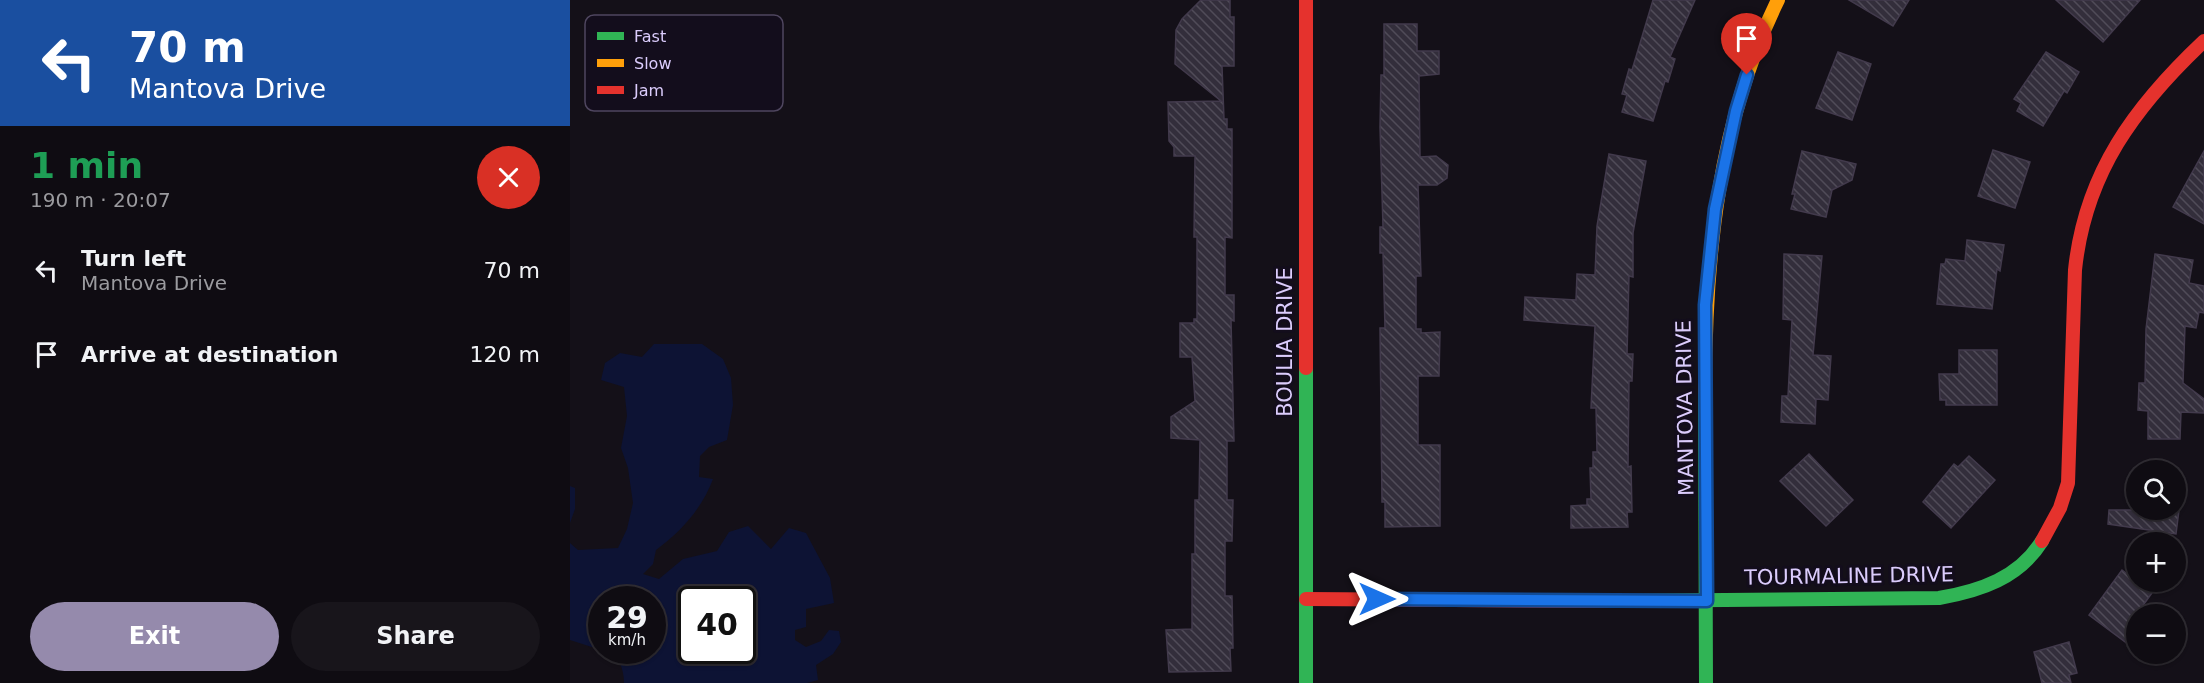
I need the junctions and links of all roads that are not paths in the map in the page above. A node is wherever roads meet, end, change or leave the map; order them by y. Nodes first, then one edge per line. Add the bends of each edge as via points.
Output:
1 (1306, 0) edge
2 (1778, 0) edge
3 (2204, 42) edge
4 (1306, 599) junction
5 (1707, 601) junction
6 (1306, 683) edge
7 (1706, 683) edge

1 - 4 street, BOULIA DRIVE
2 - 5 street, MANTOVA DRIVE via 1759,38 1736,111 1715,209 1705,305
3 - 5 street, TOURMALINE DRIVE via 2181,62 2133,120 2111,154 2088,203 2074,268 2068,483 2059,516 2034,556 1991,587 1938,598
4 - 5 street, TOURMALINE DRIVE
4 - 6 street, BOULIA DRIVE
5 - 7 street, MANTOVA DRIVE

